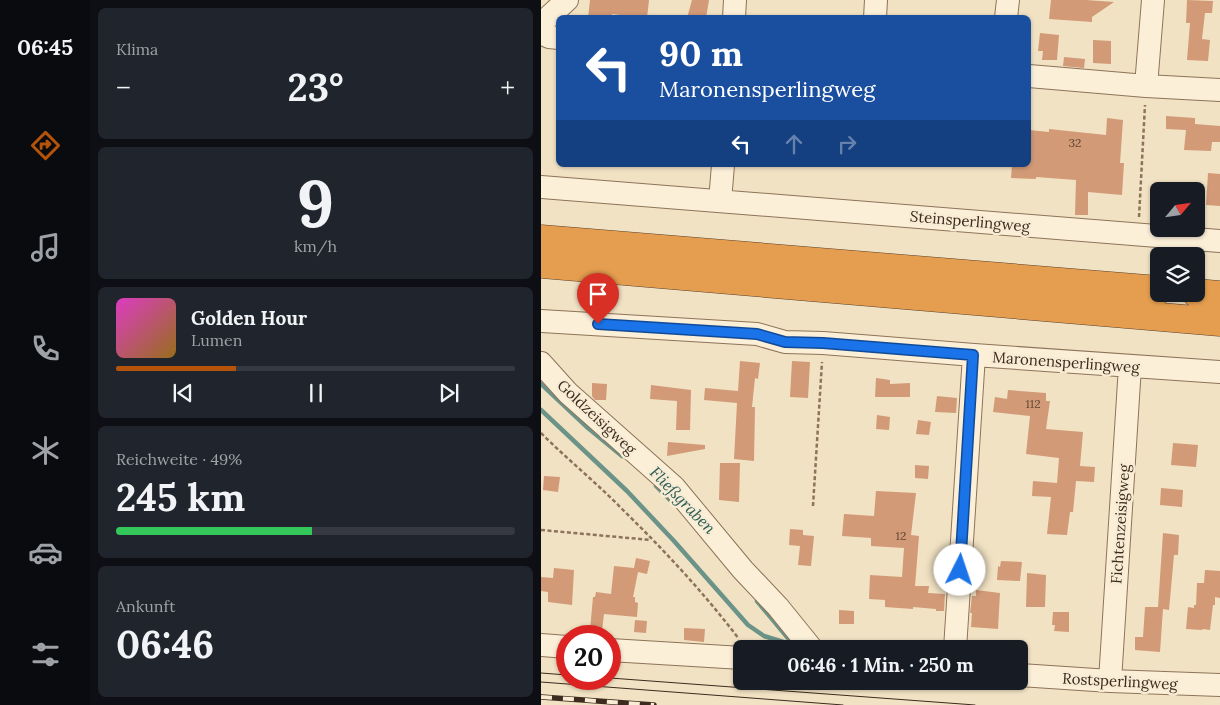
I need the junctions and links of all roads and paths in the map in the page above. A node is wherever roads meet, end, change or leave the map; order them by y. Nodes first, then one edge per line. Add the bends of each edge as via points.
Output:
1 (567, 0) edge
2 (735, 0) edge
3 (876, 0) edge
4 (1008, 0) edge
5 (1153, 0) edge
6 (734, 15) edge
7 (875, 15) edge
8 (1006, 15) edge
9 (541, 24) edge
10 (541, 33) edge
11 (556, 38) edge
12 (1031, 76) edge
13 (1146, 86) junction
14 (1220, 90) edge
15 (723, 167) edge
16 (541, 187) edge
17 (720, 201) junction
18 (1138, 235) junction
19 (541, 239) edge
20 (1220, 242) edge
21 (541, 264) edge
22 (1150, 289) edge
23 (1205, 294) edge
24 (1220, 295) edge
25 (541, 321) edge
26 (1220, 322) edge
27 (823, 343) junction
28 (973, 355) junction
29 (541, 363) edge
30 (1130, 366) junction
31 (1220, 372) edge
32 (541, 433) edge
33 (813, 506) dead end
34 (541, 530) edge
35 (652, 540) junction
36 (736, 640) edge
37 (805, 640) edge
38 (956, 640) edge
39 (541, 645) edge
40 (556, 646) edge
41 (621, 650) edge
42 (733, 650) edge
43 (1028, 675) edge
44 (1110, 681) junction
45 (1220, 685) edge

1 - 9 lane
2 - 6 lane
3 - 7 lane
4 - 8 lane
5 - 13 lane
10 - 11 lane
12 - 13 lane
13 - 14 lane
13 - 18 path
15 - 17 lane
16 - 17 lane, Steinsperlingweg
17 - 18 lane, Steinsperlingweg
18 - 20 lane, Steinsperlingweg
19 - 22 highway
21 - 26 highway
23 - 24 highway
25 - 27 lane, Maronensperlingweg via 757,334 785,342
27 - 28 lane, Maronensperlingweg
27 - 33 path
28 - 30 lane, Maronensperlingweg
28 - 38 lane
29 - 37 lane, Goldzeisigweg via 568,393 674,487
30 - 31 lane, Maronensperlingweg
30 - 44 lane, Fichtenzeisigweg
32 - 35 path
34 - 35 path
35 - 36 path via 721,616
39 - 40 lane
41 - 42 lane
43 - 44 lane, Rostsperlingweg
44 - 45 lane, Rostsperlingweg

